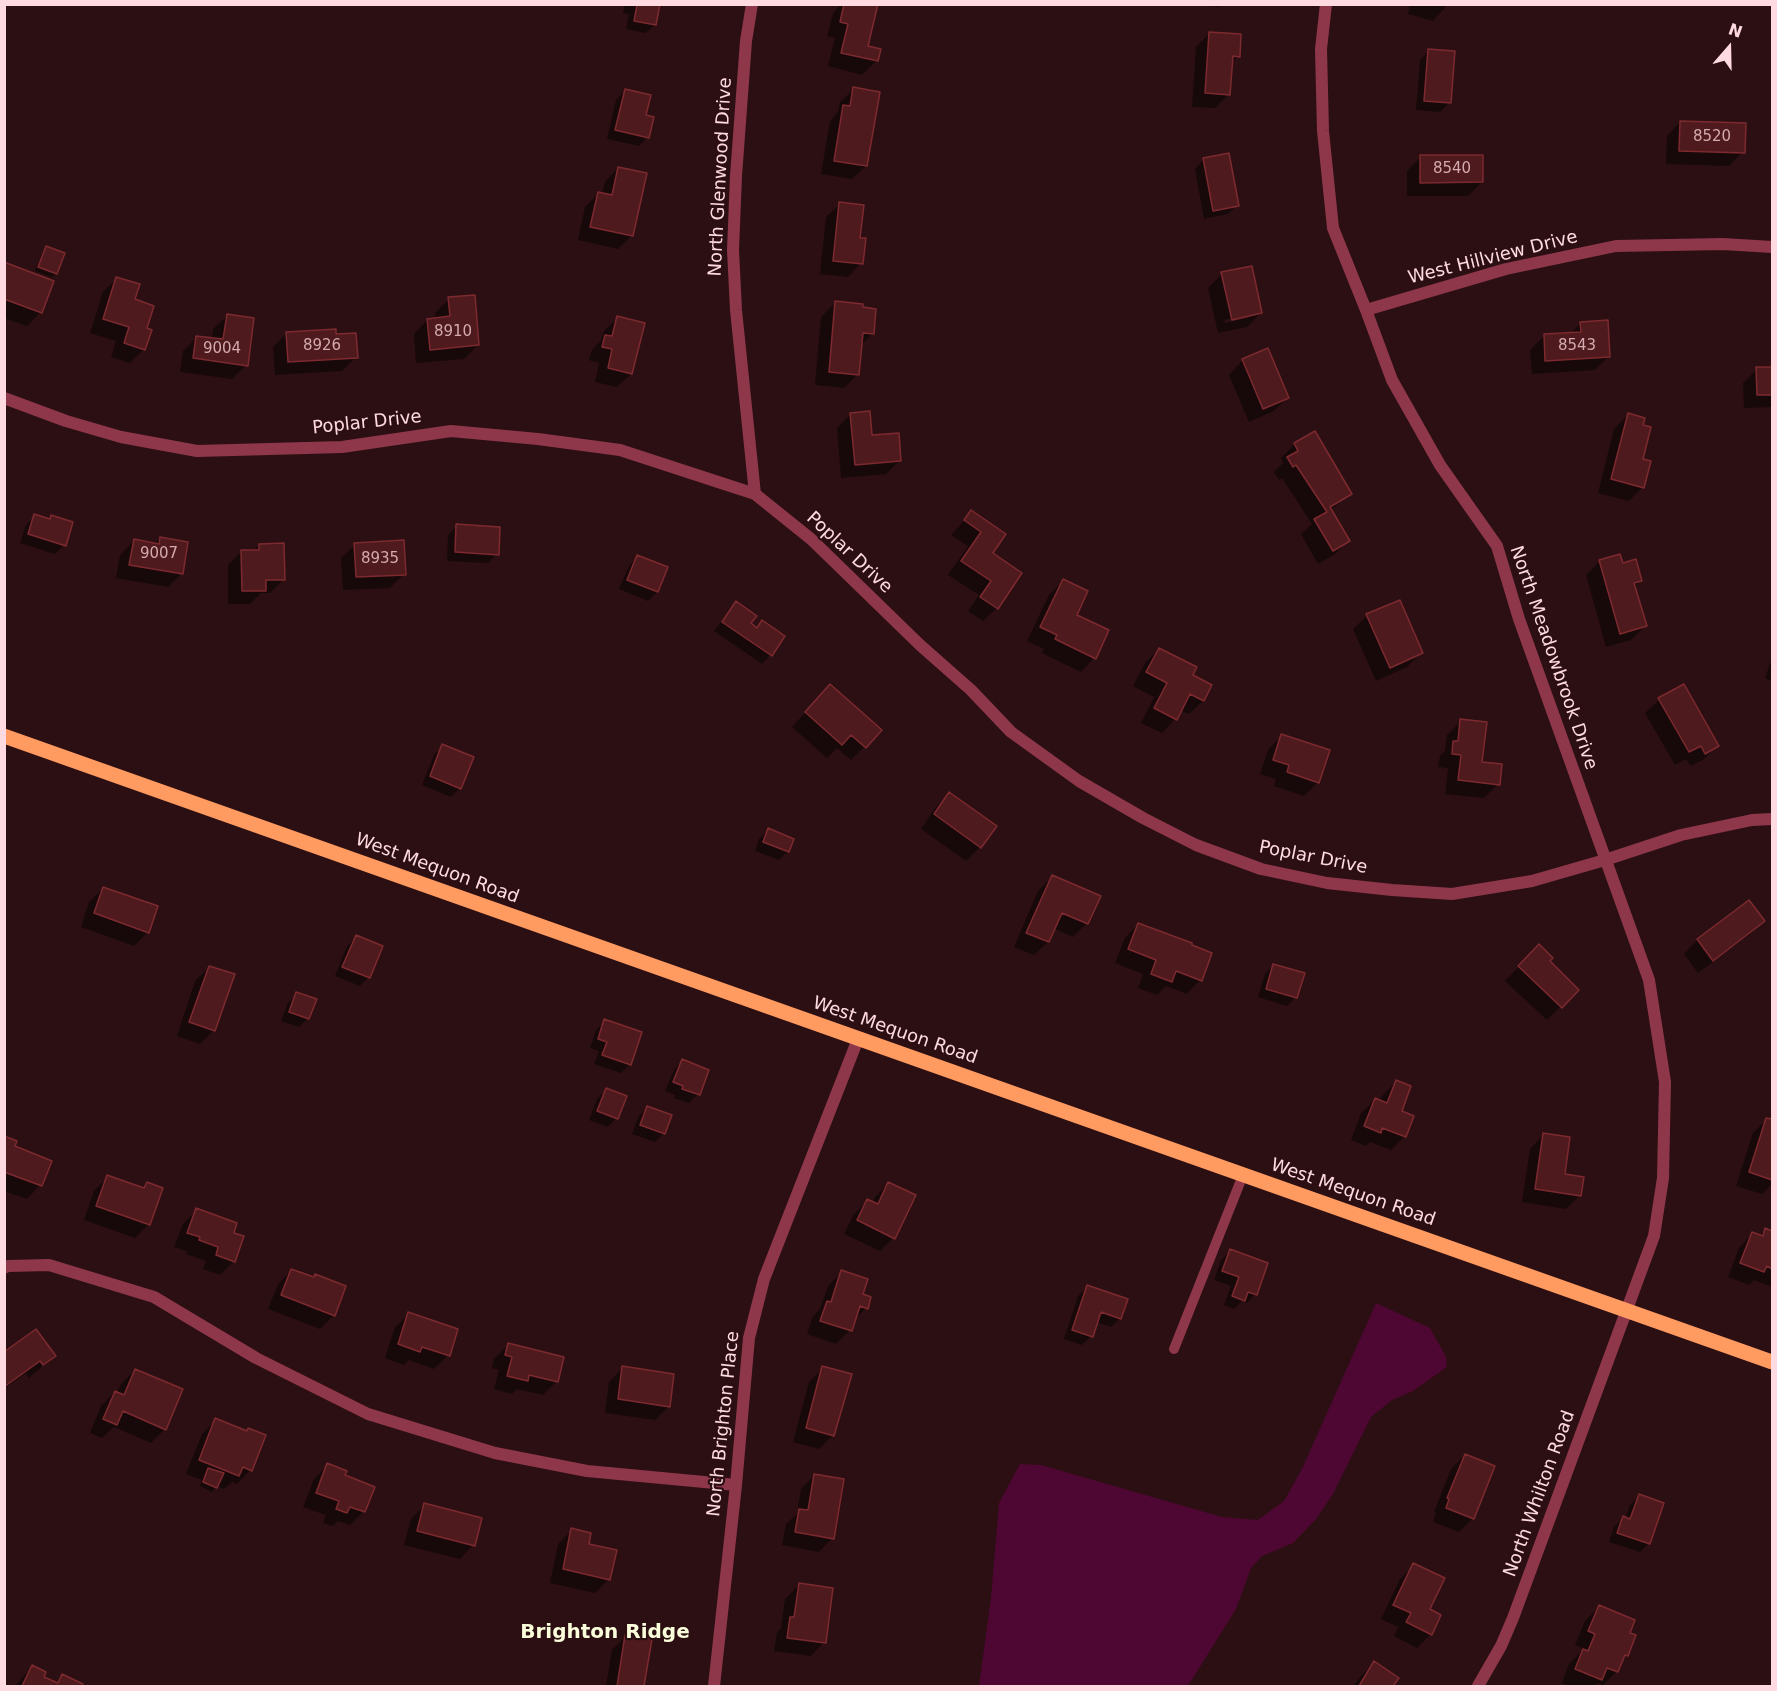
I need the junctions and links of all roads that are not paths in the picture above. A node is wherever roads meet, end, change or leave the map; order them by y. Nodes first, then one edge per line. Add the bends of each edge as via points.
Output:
1 (752, 4) edge
2 (1326, 4) edge
3 (1773, 247) edge
4 (1366, 310) junction
5 (4, 398) edge
6 (754, 494) junction
7 (4, 736) edge
8 (1773, 819) edge
9 (1605, 860) junction
10 (858, 1039) junction
11 (1243, 1175) junction
12 (6, 1266) edge
13 (1626, 1310) junction
14 (1174, 1348) dead end
15 (1773, 1362) edge
16 (736, 1485) junction
17 (714, 1686) edge
18 (1478, 1686) edge

1 - 6 street, North Glenwood Drive via 746,41 733,250
2 - 4 street, North Meadowbrook Drive via 1320,49 1333,228
3 - 4 street, West Hillview Drive via 1616,246 1506,269
4 - 9 street, North Meadowbrook Drive via 1392,380 1440,465 1497,546 1519,620
5 - 6 street, Poplar Drive via 121,437 197,451 342,447 451,431 620,450
6 - 9 street, Poplar Drive via 812,539 1011,732 1079,781 1196,846 1261,869 1327,883 1452,894 1532,881
7 - 10 main road, West Mequon Road
8 - 9 street, Poplar Drive via 1681,835
9 - 13 street, North Meadowbrook Drive via 1649,980 1665,1082 1663,1178 1654,1236
10 - 11 main road, West Mequon Road
10 - 16 street, North Brighton Place via 764,1279 749,1338
11 - 13 main road, West Mequon Road
11 - 14 lane
12 - 16 street via 49,1265 154,1297 256,1358 368,1414 495,1454 586,1471
13 - 15 main road, West Mequon Road
13 - 18 street, North Whilton Road via 1513,1618
16 - 17 street, North Brighton Place

